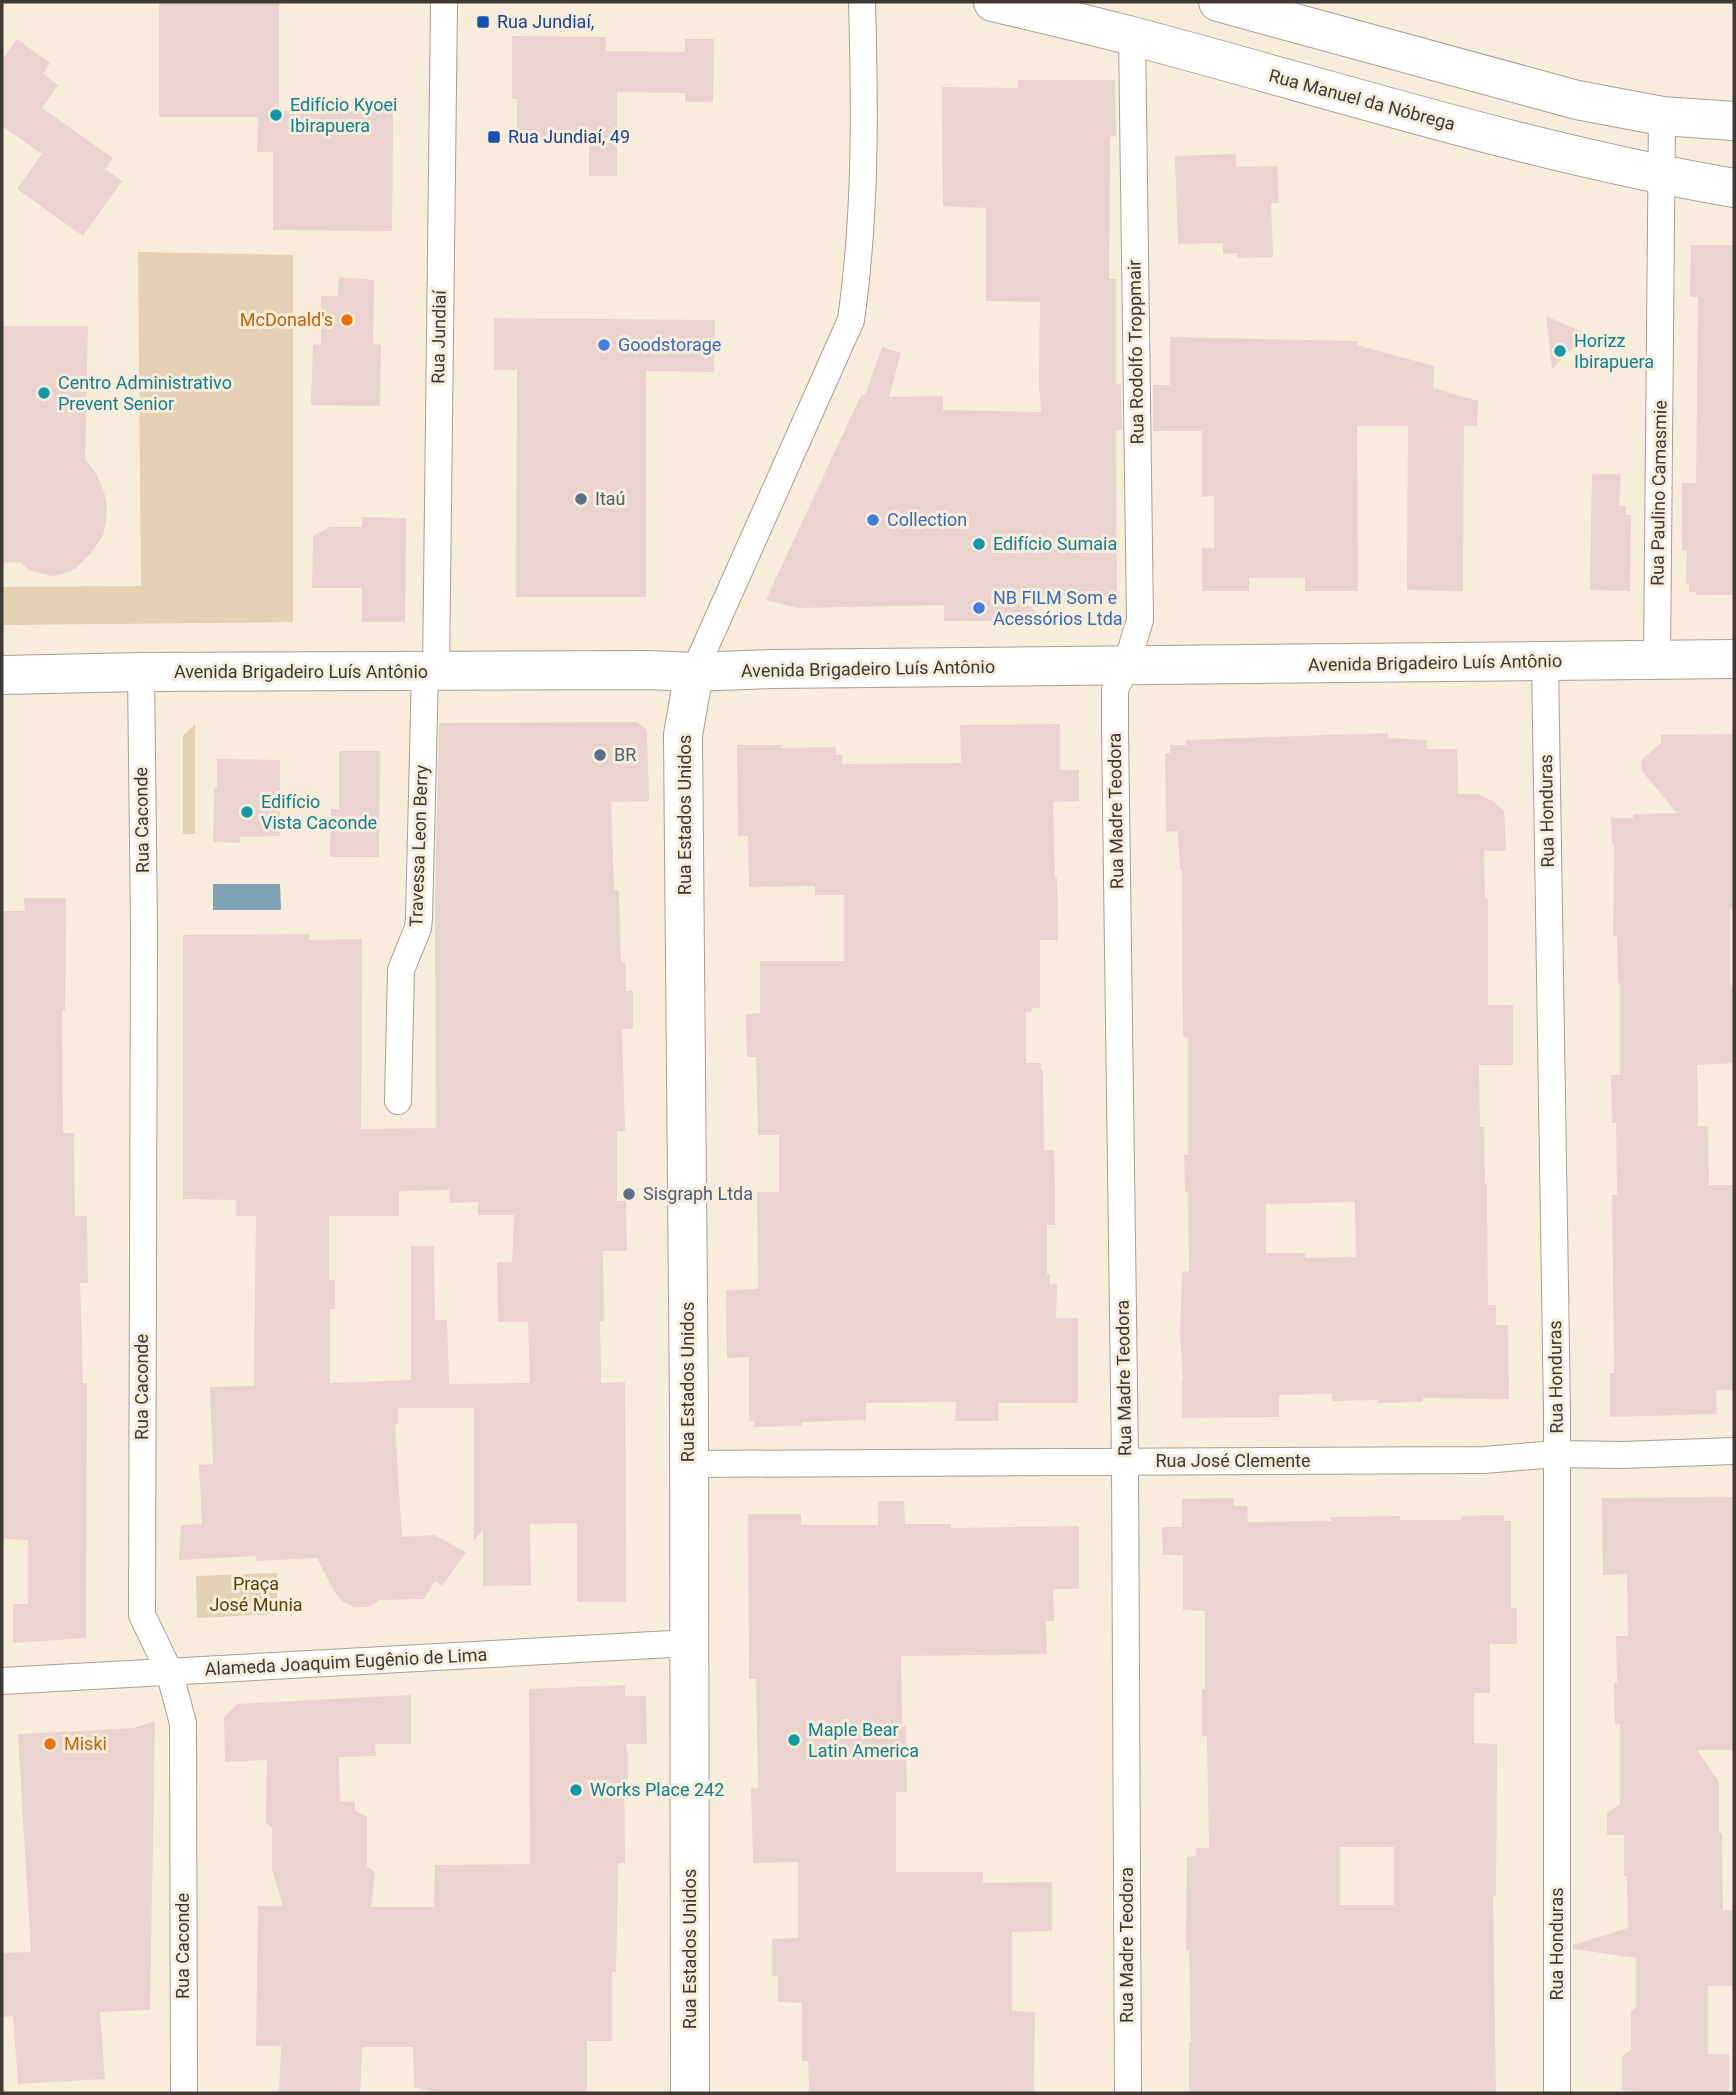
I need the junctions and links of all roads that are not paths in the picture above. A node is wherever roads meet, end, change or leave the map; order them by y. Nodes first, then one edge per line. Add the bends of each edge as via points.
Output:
1 (444, 2) edge
2 (862, 2) edge
3 (993, 2) edge
4 (1218, 2) edge
5 (1132, 36) junction
6 (1493, 78) junction
7 (1662, 116) junction
8 (1734, 121) edge
9 (1476, 131) junction
10 (1662, 175) junction
11 (1734, 188) edge
12 (1657, 659) junction
13 (1734, 659) edge
14 (1545, 662) junction
15 (1126, 666) junction
16 (141, 672) junction
17 (430, 672) junction
18 (694, 672) junction
19 (2, 676) edge
20 (398, 1101) dead end
21 (1734, 1451) edge
22 (1556, 1454) junction
23 (1125, 1461) junction
24 (689, 1464) junction
25 (690, 1643) junction
26 (169, 1671) junction
27 (2, 1681) edge
28 (184, 2093) edge
29 (690, 2093) edge
30 (1128, 2093) edge
31 (1557, 2093) edge

1 - 17 street, Rua Jundiaí
2 - 18 street via 865,151 851,320
3 - 5 main road, Rua Manuel da Nóbrega
4 - 6 main road
5 - 9 main road, Rua Manuel da Nóbrega
5 - 15 street, Rua Rodolfo Troppmair via 1140,620
6 - 7 main road
6 - 9 main road
7 - 8 main road
7 - 10 street, Rua Paulino Camasmie
9 - 10 main road, Rua Manuel da Nóbrega
10 - 11 main road, Rua Manuel da Nóbrega
10 - 12 street, Rua Paulino Camasmie
12 - 13 main road, Avenida Brigadeiro Luís Antônio
12 - 14 main road, Avenida Brigadeiro Luís Antônio
14 - 15 main road, Avenida Brigadeiro Luís Antônio
14 - 22 street, Rua Honduras
15 - 18 main road, Avenida Brigadeiro Luís Antônio
15 - 23 street, Rua Madre Teodora via 1115,690
16 - 17 main road, Avenida Brigadeiro Luís Antônio
16 - 19 main road, Avenida Brigadeiro Luís Antônio
16 - 26 street, Rua Caconde via 142,1615
17 - 18 main road, Avenida Brigadeiro Luís Antônio
17 - 20 street, Travessa Leon Berry via 419,918 401,970
18 - 24 main road, Rua Estados Unidos via 683,735
21 - 22 street, Rua José Clemente
22 - 23 street, Rua José Clemente via 1484,1460
22 - 31 street, Rua Honduras
23 - 24 street, Rua José Clemente
23 - 30 street, Rua Madre Teodora
24 - 25 main road, Rua Estados Unidos
25 - 26 street, Alameda Joaquim Eugênio de Lima
25 - 29 main road, Rua Estados Unidos
26 - 27 street, Alameda Joaquim Eugênio de Lima
26 - 28 street, Rua Caconde via 183,1723

